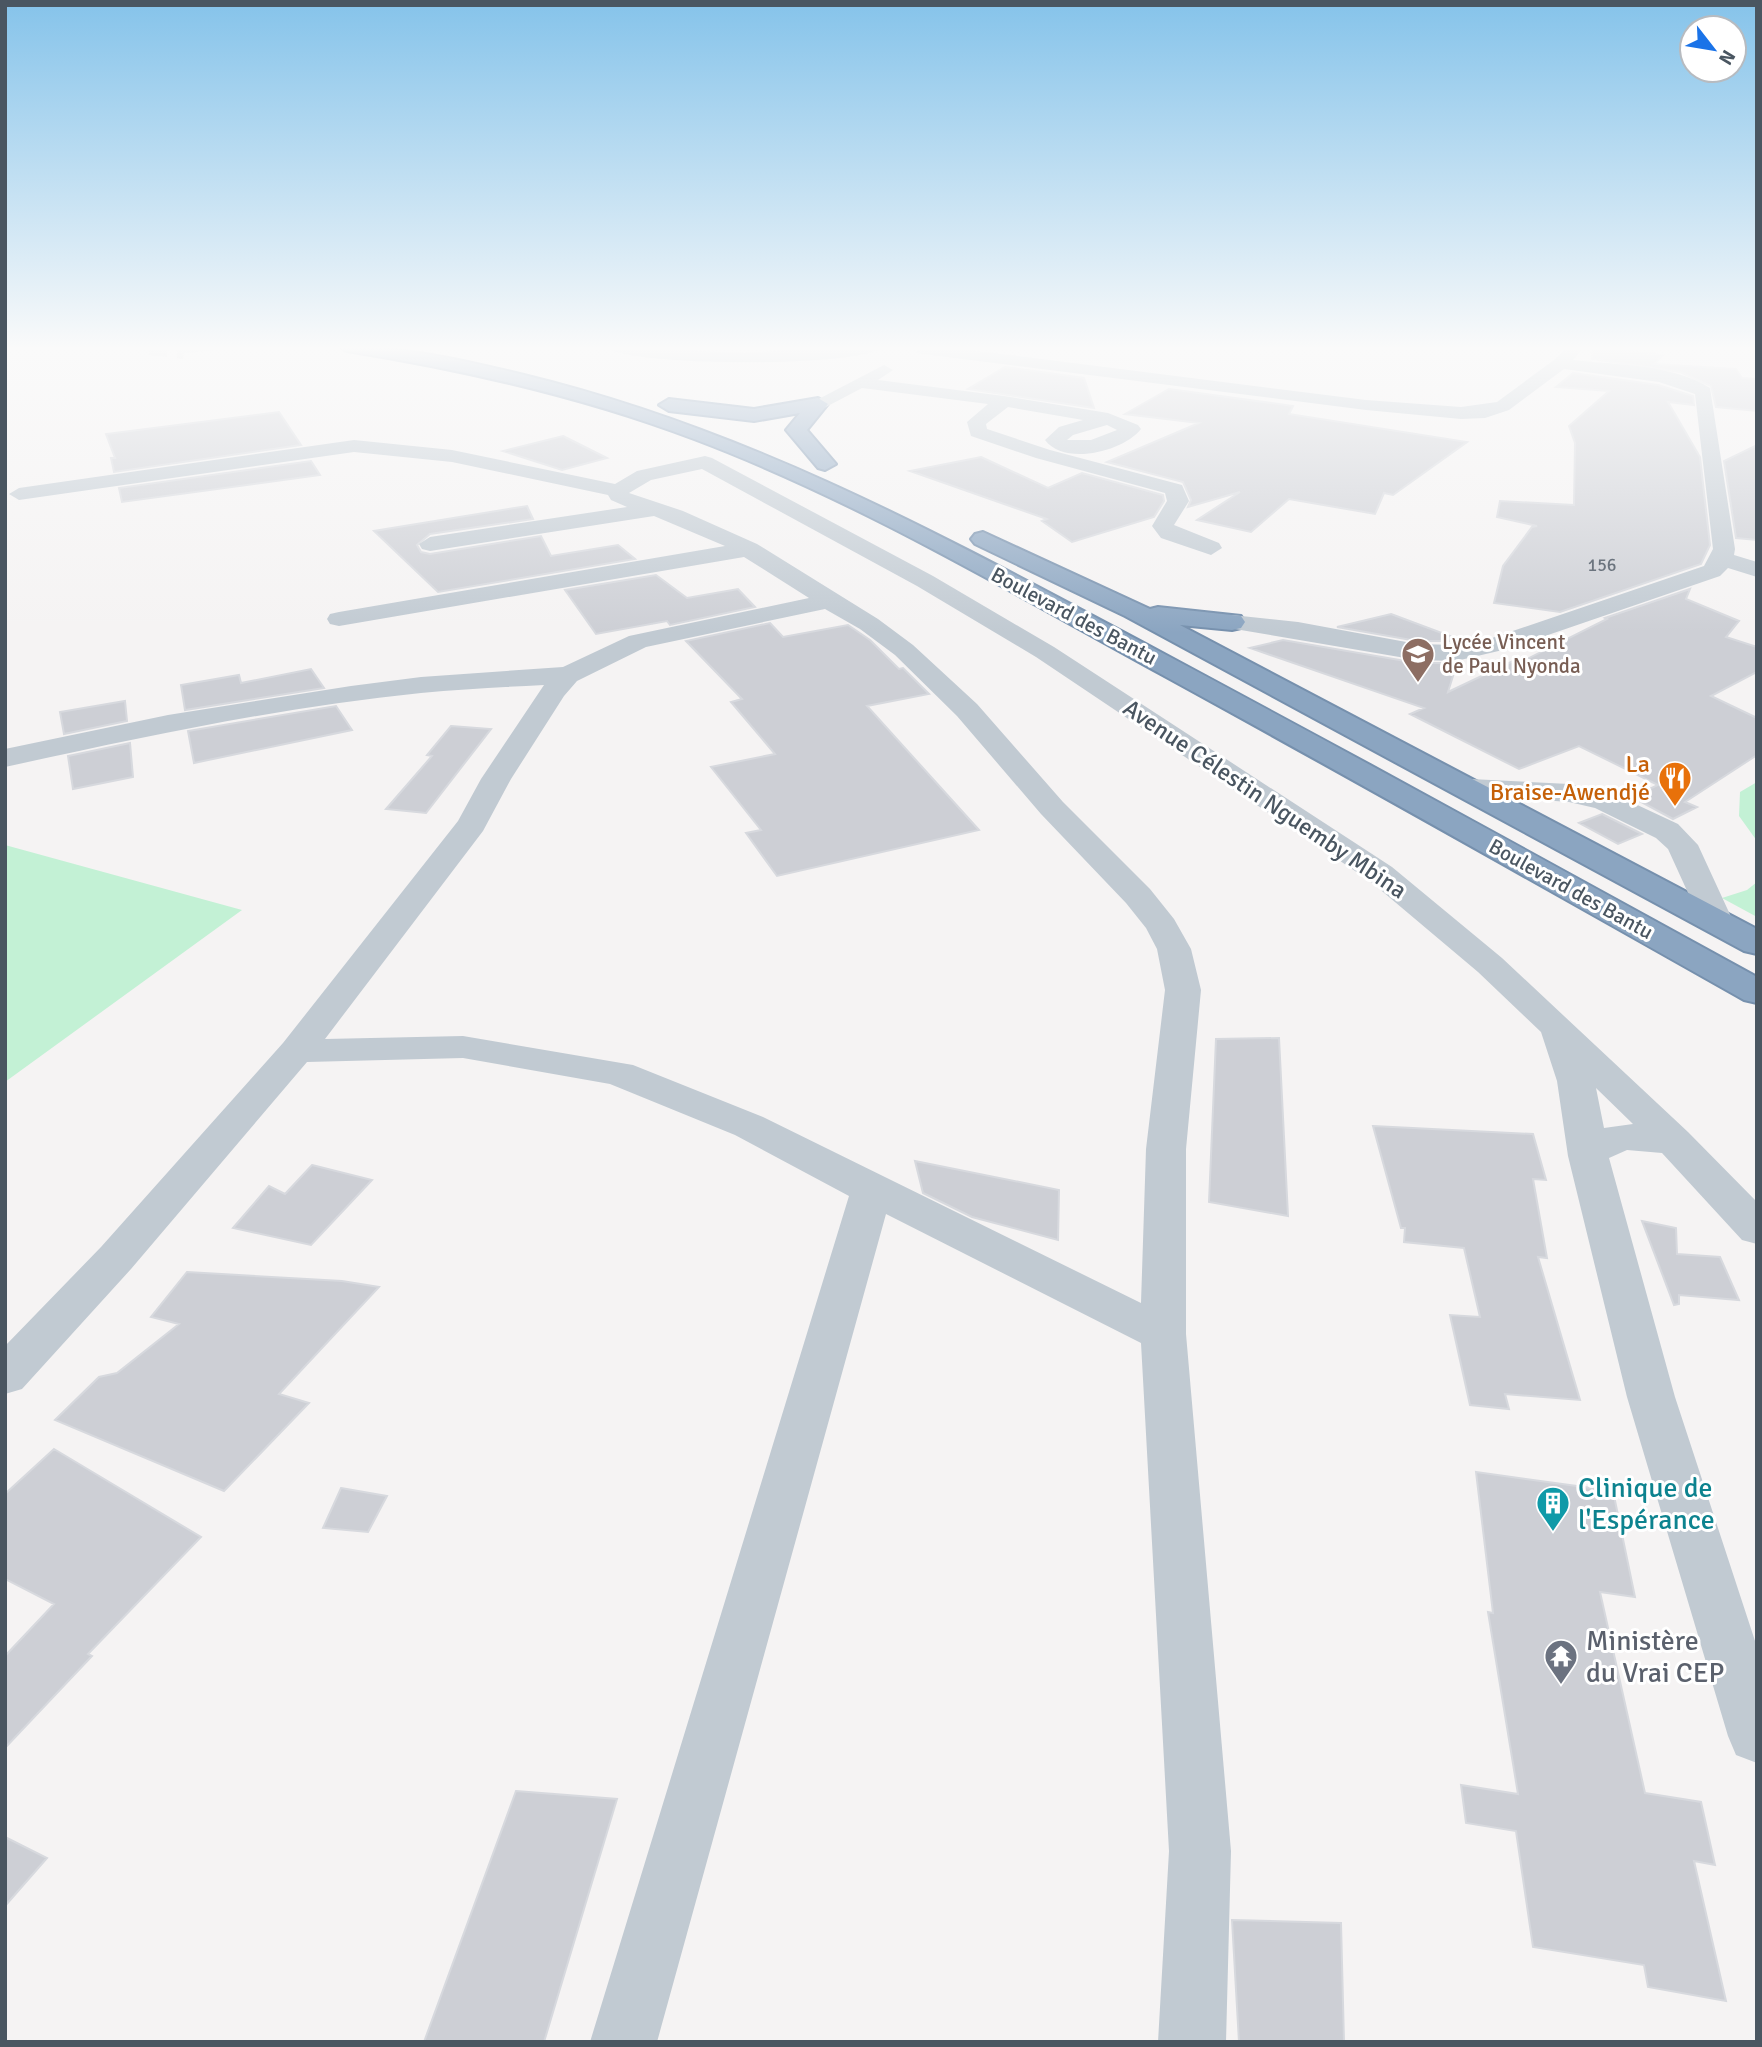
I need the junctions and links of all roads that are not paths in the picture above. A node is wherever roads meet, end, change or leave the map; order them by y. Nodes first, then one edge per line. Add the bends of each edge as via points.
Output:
1 (694, 442) edge
2 (740, 442) edge
3 (802, 442) edge
4 (1006, 442) edge
5 (1710, 442) edge
6 (716, 469) junction
7 (816, 471) junction
8 (618, 491) junction
9 (19, 494) dead end
10 (656, 509) junction
11 (430, 544) dead end
12 (1211, 548) dead end
13 (749, 549) junction
14 (1723, 559) junction
15 (1757, 570) edge
16 (828, 601) junction
17 (1134, 611) junction
18 (339, 620) dead end
19 (1232, 622) junction
20 (1197, 646) junction
21 (568, 675) junction
22 (5, 758) edge
23 (1471, 788) junction
24 (1716, 922) junction
25 (1757, 943) edge
26 (1757, 992) edge
27 (1554, 1025) junction
28 (296, 1051) junction
29 (1674, 1141) junction
30 (1588, 1156) junction
31 (872, 1188) junction
32 (1757, 1228) edge
33 (1163, 1334) junction
34 (5, 1376) edge
35 (1757, 1736) edge
36 (623, 2042) edge
37 (1192, 2042) edge

1 - 6 highway
2 - 7 highway, Boulevard des Bantu
3 - 7 highway
4 - 12 street via 1175,489 1178,501 1163,526 1169,533
5 - 14 street
6 - 7 highway
6 - 8 street via 644,475
6 - 27 street, Avenue Célestin Nguemby Mbina via 979,612 1265,795 1418,903
7 - 17 highway, Boulevard des Bantu
7 - 26 highway, Boulevard des Bantu via 973,562
8 - 9 street via 496,465 354,446
8 - 10 street via 626,500
10 - 11 street
10 - 13 street
13 - 16 street via 797,576
13 - 18 street
14 - 15 street
14 - 19 street via 1700,577 1475,651 1418,652
16 - 21 street via 638,641
16 - 33 street via 904,650 967,710 1052,808 1138,896 1174,949 1183,990 1166,1149
17 - 19 highway
17 - 20 highway, Boulevard des Bantu
19 - 20 highway via 1204,630
20 - 23 highway, Boulevard des Bantu
21 - 22 street via 351,694 168,723
21 - 28 street via 496,779 472,824
23 - 24 highway, Boulevard des Bantu
23 - 24 street via 1569,793 1605,802 1667,831 1682,845
24 - 25 highway, Boulevard des Bantu
27 - 29 street, Avenue Célestin Nguemby Mbina
27 - 30 street via 1576,1081
28 - 31 street via 463,1047 619,1073 749,1126
28 - 34 street via 116,1258
29 - 30 street via 1630,1136 1595,1145
29 - 32 street, Avenue Célestin Nguemby Mbina
30 - 35 street via 1651,1397
31 - 33 street
31 - 36 street
33 - 37 street via 1200,1851

